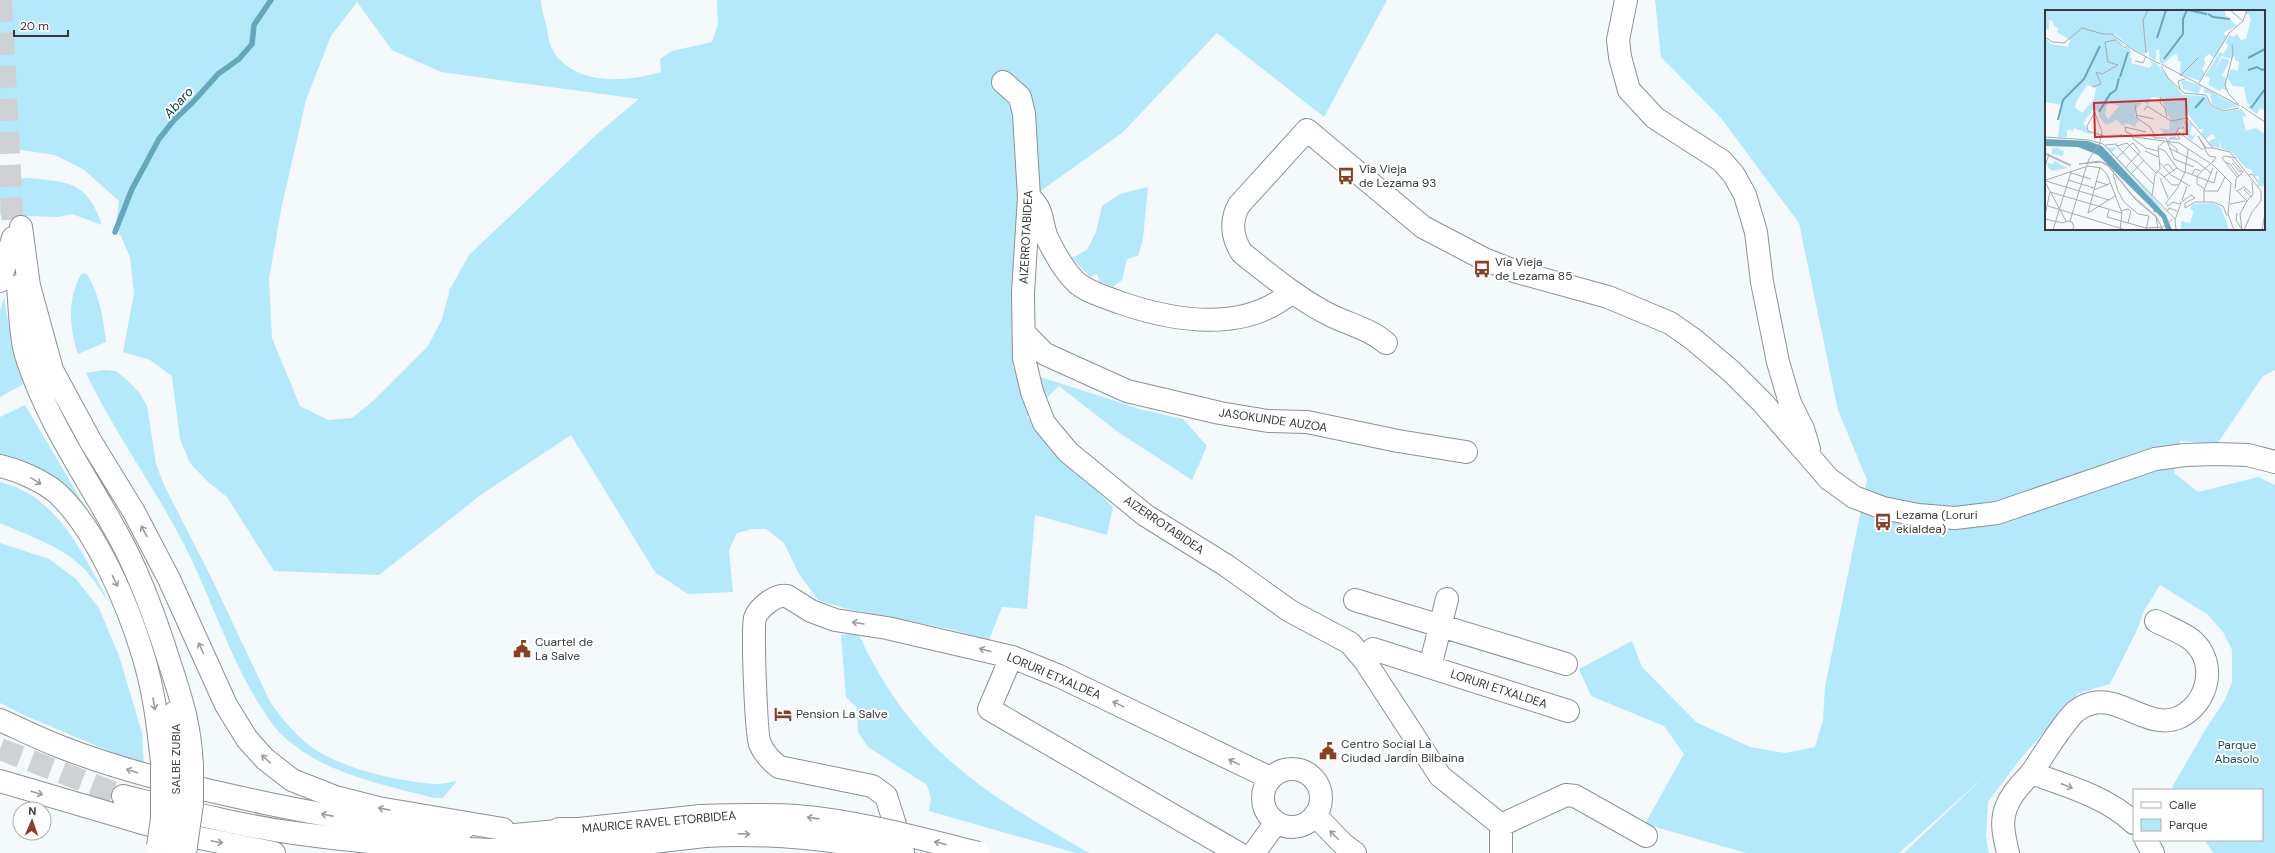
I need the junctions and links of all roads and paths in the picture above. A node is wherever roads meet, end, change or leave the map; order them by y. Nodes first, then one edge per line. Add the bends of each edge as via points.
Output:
1 (1626, 0) edge
2 (1003, 82) dead end
3 (1029, 196) junction
4 (16, 231) junction
5 (0, 281) edge
6 (1292, 292) junction
7 (1024, 333) junction
8 (1386, 343) dead end
9 (1466, 452) dead end
10 (1811, 460) junction
11 (2272, 461) edge
12 (0, 466) edge
13 (1448, 599) dead end
14 (1355, 600) dead end
15 (2156, 621) dead end
16 (1442, 625) junction
17 (1365, 661) junction
18 (1566, 664) dead end
19 (1007, 667) dead end
20 (1430, 667) junction
21 (1568, 710) dead end
22 (0, 720) edge
23 (177, 764) junction
24 (2031, 773) junction
25 (1270, 778) junction
26 (0, 781) edge
27 (123, 796) tunnel mouth
28 (1315, 815) junction
29 (2133, 822) edge
30 (1501, 825) junction
31 (1272, 828) dead end
32 (462, 835) junction
33 (1646, 836) dead end
34 (2147, 841) edge
35 (583, 843) edge
36 (157, 853) edge
37 (167, 853) edge
38 (185, 853) edge
39 (274, 853) edge
40 (547, 853) edge
41 (903, 853) edge
42 (978, 853) edge
43 (1238, 853) edge
44 (1254, 853) edge
45 (1355, 853) edge
46 (1501, 853) edge
47 (2008, 853) edge
48 (2153, 853) edge

1 - 10 main road via 1618,40 1629,90 1655,118 1722,161 1734,175 1745,195 1756,232 1762,282 1778,362
2 - 3 main road, AIZERROTABIDEA via 1020,97 1022,103
3 - 6 main road via 1037,204 1048,239 1064,266 1077,283 1095,293 1159,315 1221,321 1259,312 1281,302
3 - 7 main road, AIZERROTABIDEA via 1023,293
4 - 5 main road
4 - 23 main road via 25,353 42,400 59,435 124,548 150,602 187,716 191,737
32 -> 4 main road via 335,797 292,780 265,759 247,739 226,705 169,579 134,512 91,442 52,370
6 - 8 main road via 1330,315 1375,335
6 - 10 main road via 1242,253 1236,243 1233,214 1307,130 1423,227 1484,259 1517,272 1608,297 1635,307 1682,331 1731,371 1763,403
7 - 9 main road, JASOKUNDE AUZOA via 1045,354 1127,391 1220,413 1268,421 1307,422 1385,439
7 - 17 main road, AIZERROTABIDEA via 1024,358 1032,392 1044,423 1068,452 1144,515 1227,566 1290,611 1350,643
10 - 11 main road via 1829,479 1854,497 1884,508 1918,515 1955,518 1997,513 2155,458 2216,454
12 -> 23 main road via 17,470 56,493 81,523 107,564 126,604 144,655 155,704
13 - 16 main road
14 - 16 main road
15 - 24 main road via 2192,640 2203,653 2208,670 2207,682 2202,695 2193,706 2180,717 2166,721 2103,702 2082,707 2073,714
16 - 18 main road
16 - 20 main road
17 - 20 main road, LORURI ETXALDEA via 1373,649
17 - 30 main road, AIZERROTABIDEA via 1440,776
19 - 43 main road, LORURI ETXALDEA via 989,709
20 - 21 main road, LORURI ETXALDEA
32 -> 22 main road via 432,828 366,823 188,787 61,747
23 - 36 main road, bridge via 162,819
23 - 37 main road, SALBE ZUBIA, bridge via 176,803
23 - 38 main road, bridge via 192,804
24 -> 29 main road via 2101,802
24 - 47 main road via 2013,793 2005,809 2003,824
25 - 28 main road via 1289,769 1302,770 1310,775 1320,790 1319,807
25 - 28 main road via 1263,792 1264,807 1268,816 1284,826 1301,825
25 -> 41 main road, LORURI ETXALDEA via 1066,679 1012,657 887,628 835,620 782,596 766,605 755,617 759,743 768,758 779,767 872,786 882,792 890,806
26 -> 39 main road via 180,834
27 - 32 main road via 215,818 294,833 408,845
45 -> 28 main road
30 - 33 main road via 1566,795 1575,796
30 - 46 main road
31 - 44 main road
32 - 35 main road via 503,829
32 - 35 main road via 491,850
34 - 48 main road
35 - 40 main road
35 -> 41 main road, MAURICE RAVEL ETORBIDEA, bridge via 737,834 850,842
42 -> 35 main road, MAURICE RAVEL ETORBIDEA, bridge via 862,825 797,816 745,814 701,816

